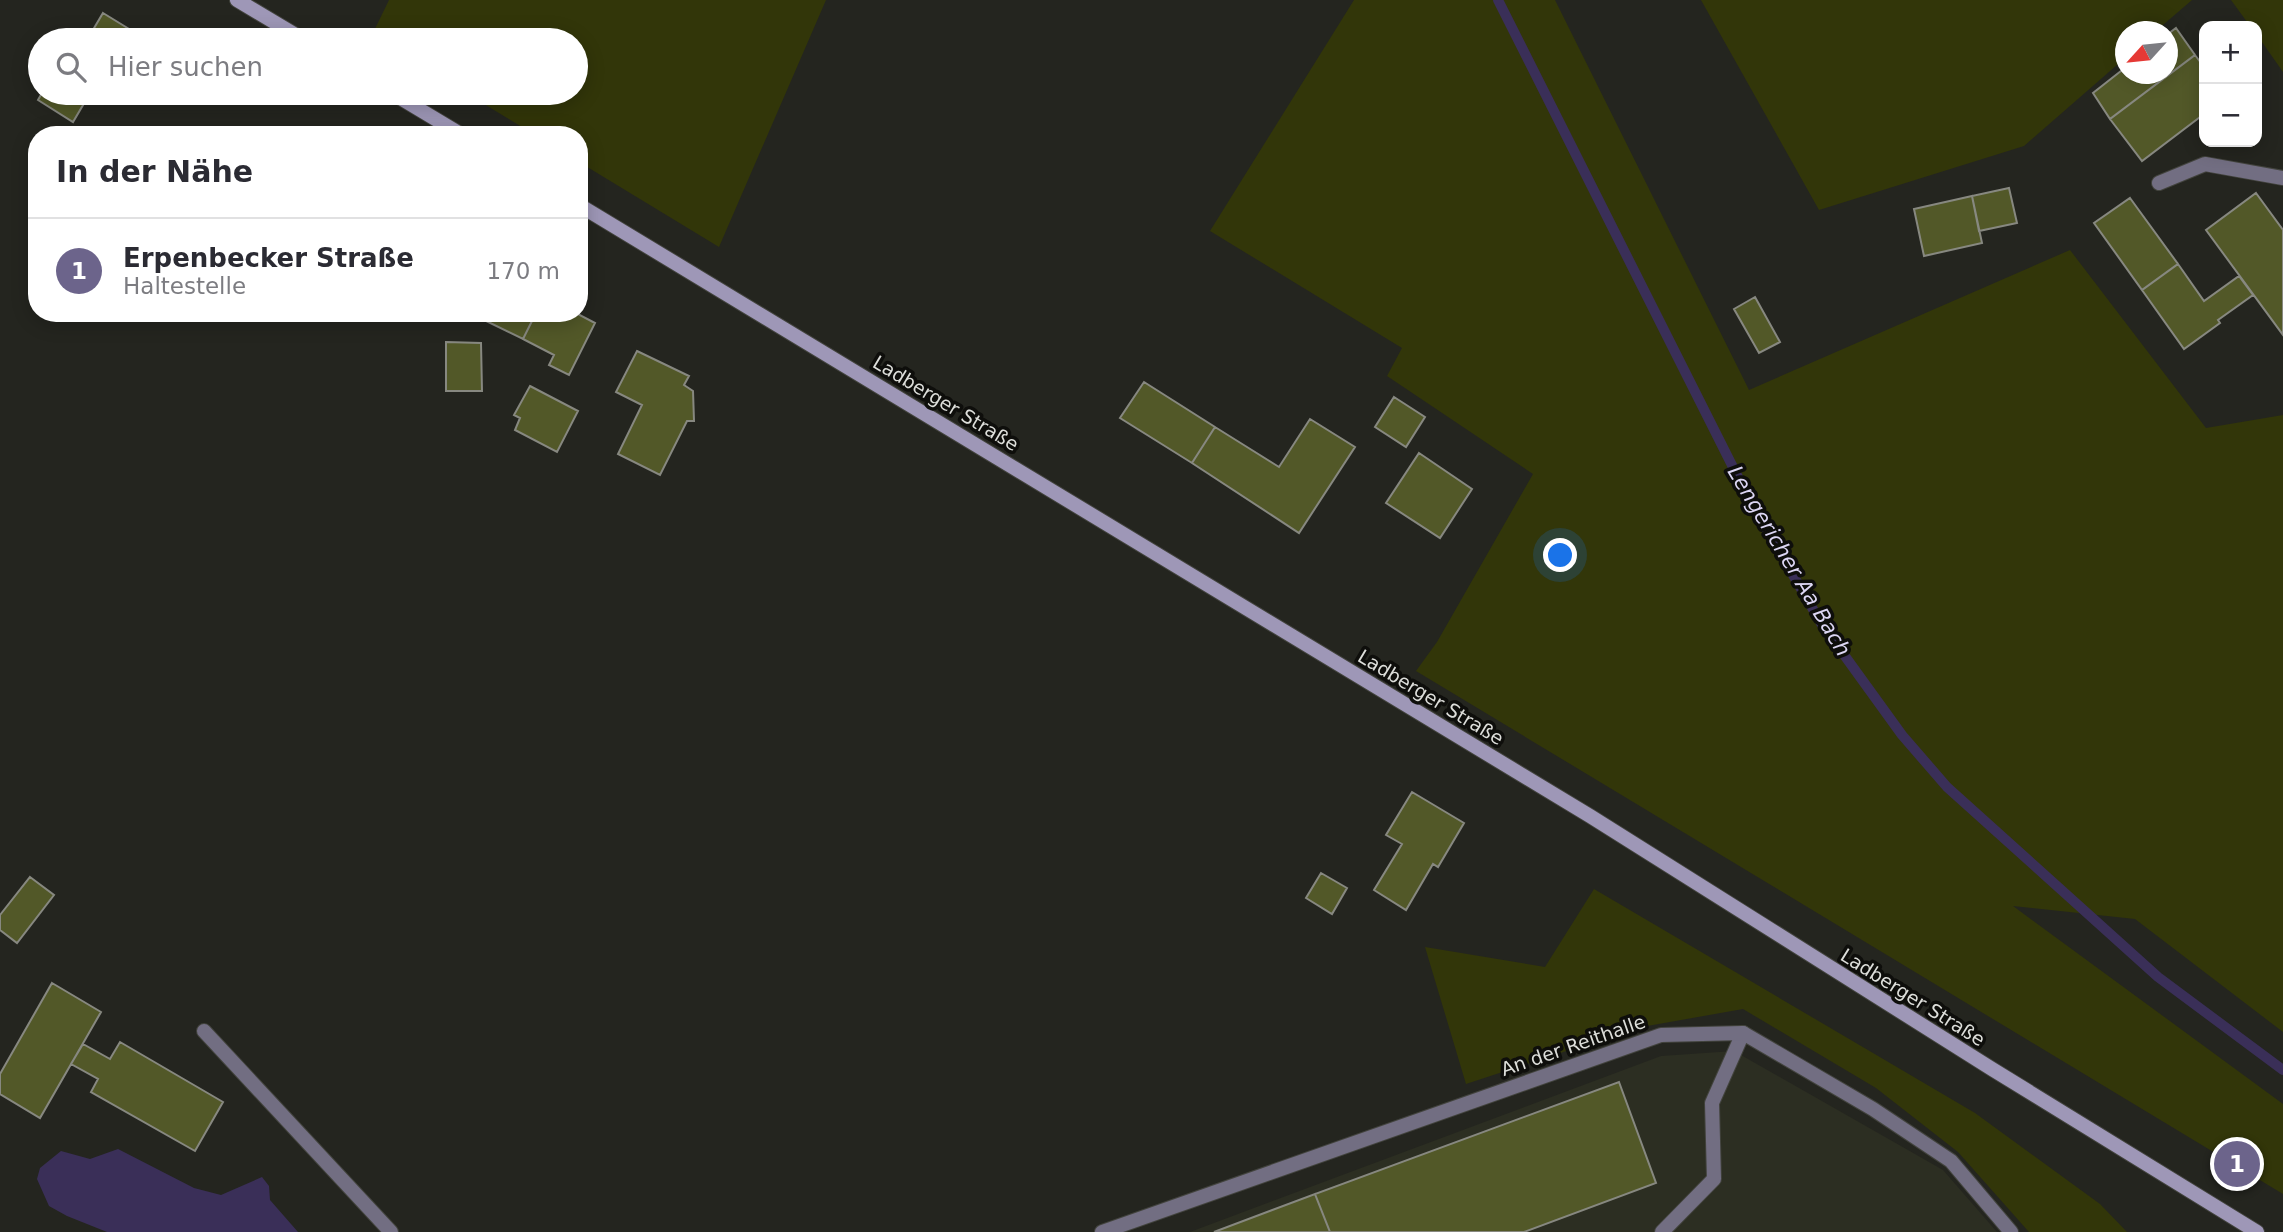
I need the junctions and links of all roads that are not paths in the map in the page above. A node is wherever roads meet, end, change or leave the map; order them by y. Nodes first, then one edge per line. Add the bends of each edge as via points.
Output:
1 (237, 0) edge
2 (284, 28) edge
3 (412, 105) edge
4 (447, 126) edge
5 (2283, 178) edge
6 (2158, 183) dead end
7 (588, 210) edge
8 (204, 1031) dead end
9 (1743, 1034) junction
10 (2243, 1226) edge
11 (391, 1232) edge
12 (1102, 1232) edge
13 (1662, 1232) edge
14 (2011, 1232) edge
15 (2257, 1232) edge

1 - 2 main road
3 - 4 main road
5 - 6 street via 2205,164
7 - 10 main road, Ladberger Straße via 1590,816
8 - 11 street
9 - 12 street, An der Reithalle via 1661,1035
9 - 13 street via 1712,1103 1714,1179
9 - 14 street via 1873,1109 1951,1161
10 - 15 main road, Ladberger Straße

